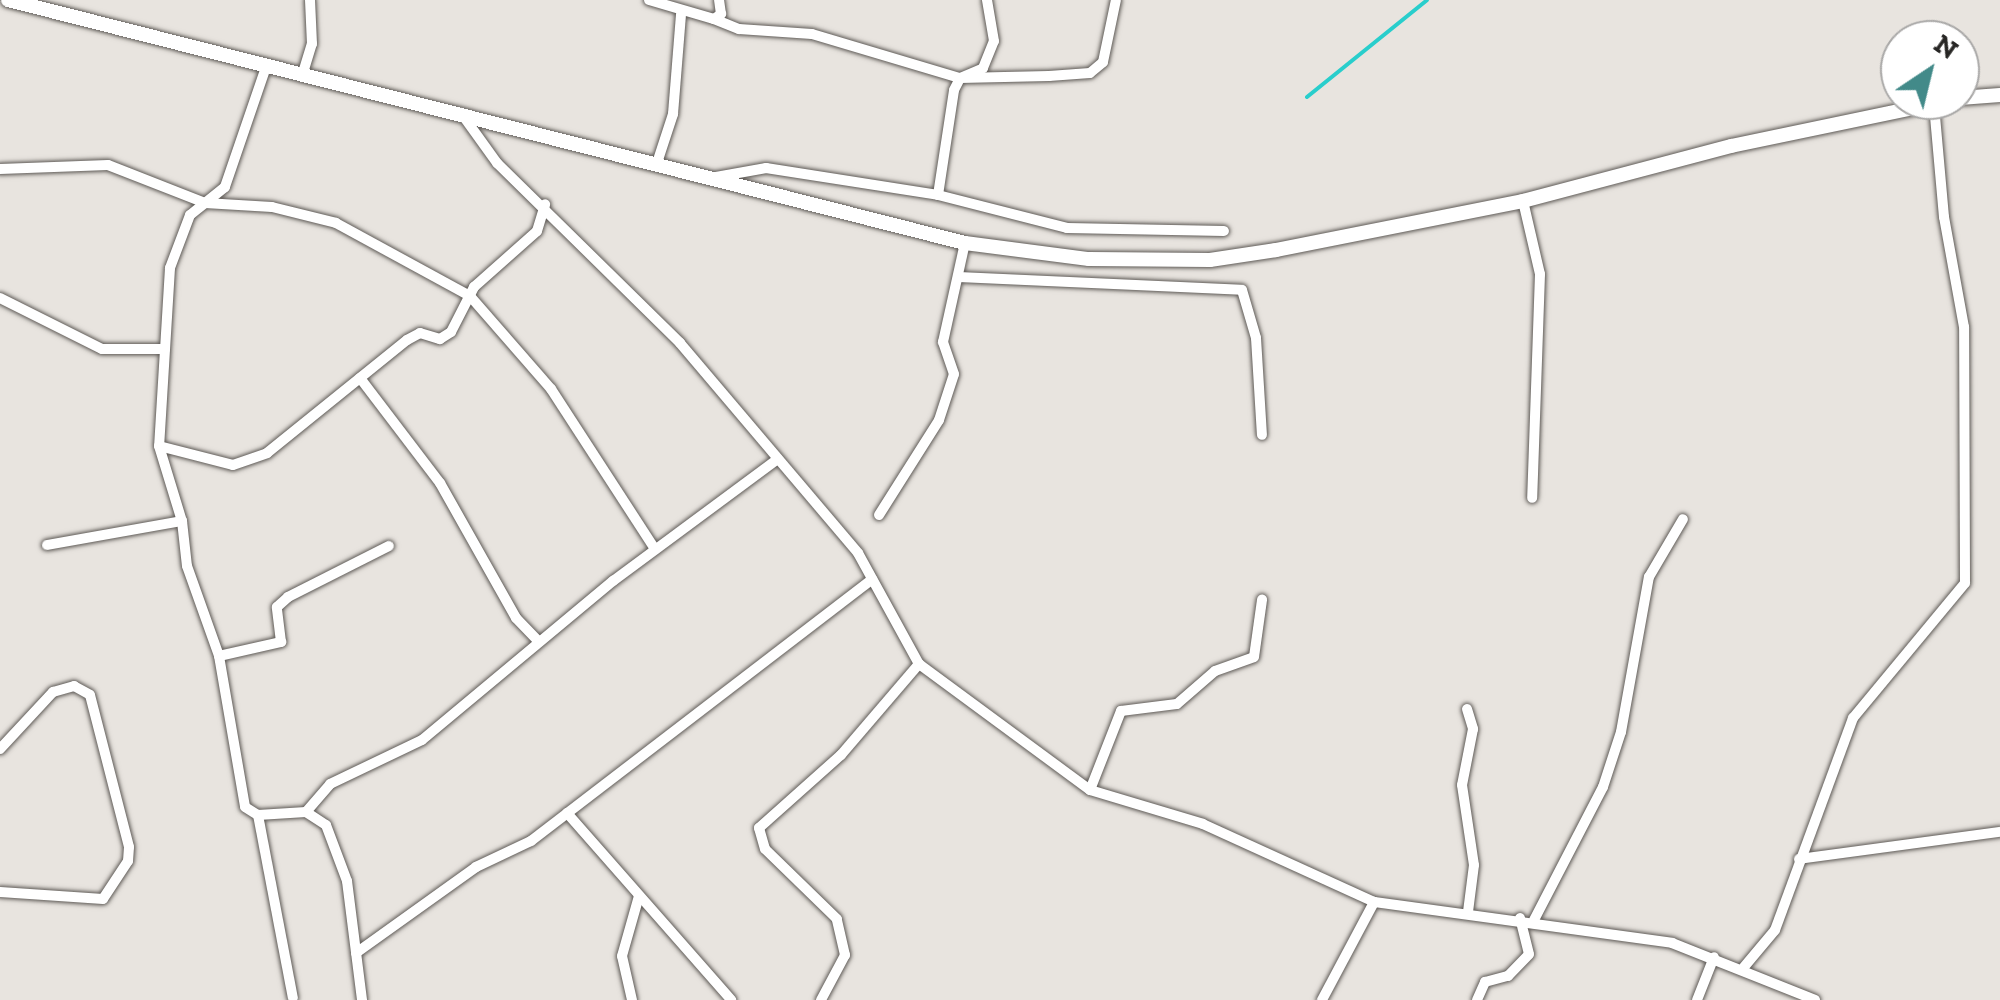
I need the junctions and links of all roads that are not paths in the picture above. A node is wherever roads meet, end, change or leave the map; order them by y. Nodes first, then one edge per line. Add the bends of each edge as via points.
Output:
1 (11, 0) edge
2 (310, 0) edge
3 (649, 0) edge
4 (719, 0) edge
5 (987, 0) edge
6 (1116, 0) edge
7 (682, 14) junction
8 (714, 19) junction
9 (266, 67) junction
10 (302, 76) junction
11 (960, 78) junction
12 (460, 112) junction
13 (1880, 117) edge
14 (1935, 120) edge
15 (657, 163) junction
16 (0, 169) edge
17 (716, 177) junction
18 (938, 195) junction
19 (1523, 200) junction
20 (205, 203) junction
21 (545, 204) junction
22 (1224, 231) dead end
23 (965, 243) junction
24 (958, 277) junction
25 (470, 296) junction
26 (0, 298) edge
27 (165, 349) junction
28 (360, 378) junction
29 (1262, 434) dead end
30 (158, 446) junction
31 (778, 458) junction
32 (1532, 498) dead end
33 (879, 515) dead end
34 (1683, 519) dead end
35 (182, 521) junction
36 (47, 545) dead end
37 (389, 546) dead end
38 (655, 549) junction
39 (872, 579) junction
40 (1262, 600) dead end
41 (539, 642) junction
42 (219, 656) junction
43 (919, 664) junction
44 (1467, 709) dead end
45 (0, 749) edge
46 (1090, 790) junction
47 (306, 812) junction
48 (567, 813) junction
49 (258, 815) junction
50 (2000, 832) edge
51 (1800, 859) junction
52 (0, 892) edge
53 (639, 896) junction
54 (1374, 902) junction
55 (1468, 912) junction
56 (1520, 918) junction
57 (1534, 920) junction
58 (356, 953) junction
59 (1714, 958) junction
60 (1744, 967) junction
61 (293, 998) edge
62 (362, 1000) edge
63 (632, 1000) edge
64 (731, 1000) edge
65 (821, 1000) edge
66 (1322, 1000) edge
67 (1477, 1000) edge
68 (1697, 1000) edge
69 (1815, 1000) edge

1 - 9 main road
2 - 10 street via 312,44
3 - 7 street
4 - 8 street via 721,14
5 - 11 street via 994,41 983,68
6 - 11 street via 1103,62 1090,73
7 - 8 street
7 - 15 street via 672,114
8 - 11 street via 739,29 812,34
9 - 10 main road
9 - 20 street via 226,187
10 - 12 main road
11 - 18 street
12 - 15 main road
12 - 21 street via 497,162
13 - 19 main road via 1732,146
14 - 51 street via 1964,327 1965,583 1853,718
15 - 17 main road
16 - 20 street via 108,165
17 - 18 street via 766,168
17 - 23 main road
18 - 22 street via 1067,228
19 - 23 main road via 1210,260 1089,259
19 - 32 street via 1540,274
20 - 25 street via 272,207 336,224
20 - 27 street via 190,216 170,268
21 - 25 street via 537,231 515,244
21 - 31 street via 680,343
23 - 24 street
24 - 29 street via 1242,290 1256,338
24 - 33 street via 943,342 954,374 939,420
25 - 28 street via 452,332 440,339 420,333
25 - 38 street via 552,389
26 - 27 street via 102,349
27 - 30 street
28 - 30 street via 252,461 233,465
28 - 41 street via 440,483 516,618
30 - 35 street
31 - 38 street
31 - 39 street
34 - 57 street via 1649,577 1621,732 1602,787
35 - 36 street
35 - 42 street via 187,566
37 - 42 street via 288,597 277,607 281,642
38 - 41 street
39 - 43 street
39 - 48 street
40 - 46 street via 1254,657 1215,671 1176,704 1121,711
41 - 47 street via 422,740 341,777
42 - 49 street via 245,807
43 - 46 street
43 - 65 street via 842,755 759,828 765,849 836,919 845,955
44 - 55 street via 1474,728 1462,784 1474,864
45 - 52 street via 53,692 74,686 90,695 129,846 128,861 103,898
46 - 54 street via 1203,824
47 - 49 street
47 - 58 street via 326,825 343,866
48 - 53 street
48 - 58 street via 531,841 476,867
49 - 61 street
50 - 51 street
51 - 60 street via 1775,930
53 - 63 street via 622,956
53 - 64 street
54 - 55 street
54 - 66 street
55 - 56 street
56 - 57 street
56 - 67 street via 1528,954 1508,976 1485,982
57 - 59 street via 1672,944
58 - 62 street
59 - 60 street
59 - 68 street
60 - 69 street

